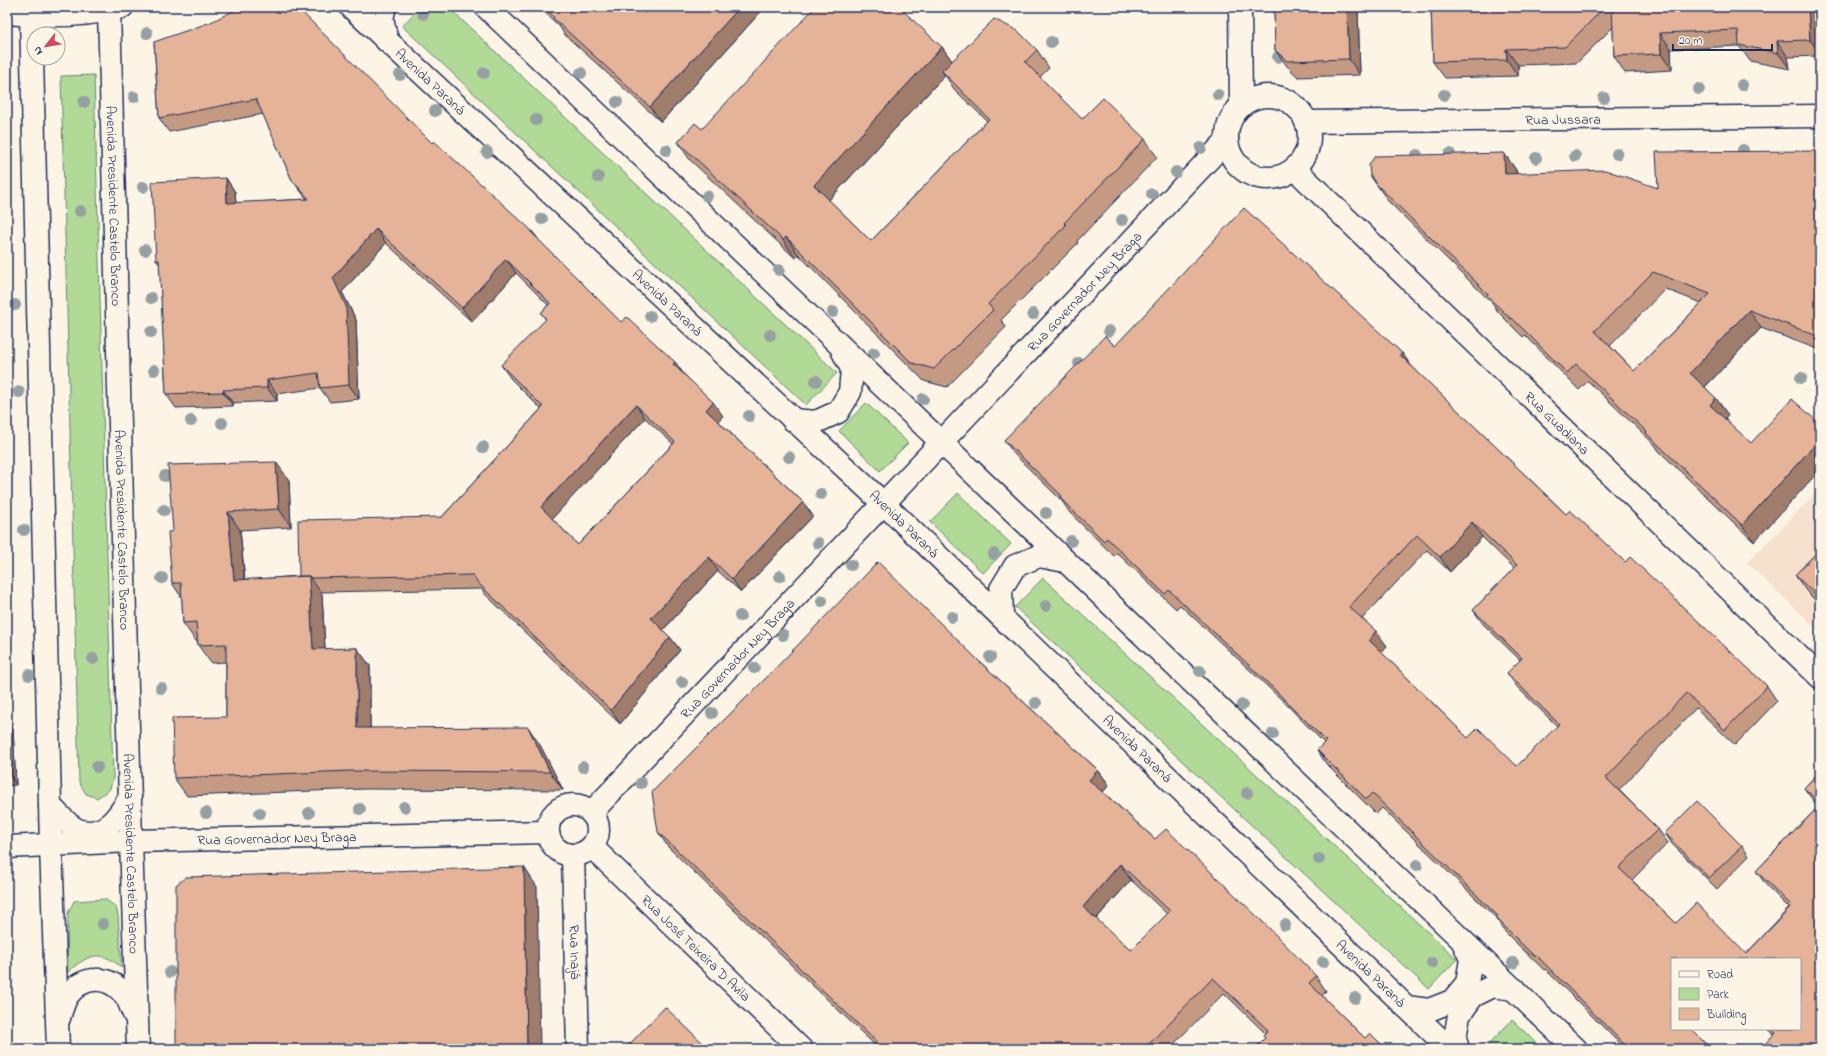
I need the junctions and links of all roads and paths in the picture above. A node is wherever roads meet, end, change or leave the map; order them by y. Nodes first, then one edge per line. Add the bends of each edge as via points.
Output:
1 (351, 7) edge
2 (384, 7) edge
3 (486, 7) edge
4 (1240, 7) edge
5 (116, 9) edge
6 (7, 13) edge
7 (31, 15) junction
8 (387, 41) junction
9 (1241, 106) junction
10 (1820, 116) edge
11 (1306, 122) junction
12 (1227, 140) junction
13 (1295, 169) junction
14 (841, 348) junction
15 (793, 420) junction
16 (942, 442) junction
17 (883, 503) junction
18 (1065, 561) junction
19 (1002, 616) junction
20 (1820, 676) edge
21 (130, 797) junction
22 (50, 806) junction
23 (591, 813) junction
24 (547, 832) junction
25 (131, 841) junction
26 (51, 846) junction
27 (7, 847) edge
28 (583, 851) junction
29 (1461, 938) junction
30 (1514, 989) junction
31 (1406, 1007) junction
32 (57, 1020) junction
33 (137, 1020) junction
34 (58, 1049) edge
35 (138, 1049) edge
36 (578, 1049) edge
37 (801, 1049) edge
38 (1450, 1049) edge
39 (1458, 1049) edge
40 (1576, 1049) edge

1 - 8 street, Avenida Paraná
2 - 8 street via 382,18
3 - 14 street
4 - 9 street
5 - 7 street via 70,15
5 - 21 street, Avenida Presidente Castelo Branco
6 - 7 street
7 - 22 street
8 - 15 street, Avenida Paraná
9 - 11 street via 1261,97 1284,99 1294,105
9 - 12 street via 1228,127
10 - 11 street, Rua Jussara
11 - 13 street via 1309,142 1307,152
12 - 13 street via 1237,164 1246,172 1258,177 1271,178 1284,176
12 - 16 street, Rua Governador Ney Braga
13 - 20 street, Rua Guadiana
14 - 15 street via 852,369 850,392 838,412 816,422
14 - 16 street
15 - 17 street, Avenida Paraná
16 - 17 street, Rua Governador Ney Braga
16 - 18 street
17 - 19 street, Avenida Paraná
17 - 23 street, Rua Governador Ney Braga
18 - 19 street via 1039,556 1015,566 1001,589
18 - 29 street
19 - 31 street, Avenida Paraná
21 - 22 street via 111,824 95,832 78,830
21 - 25 street, Avenida Presidente Castelo Branco
22 - 26 street
23 - 24 street via 580,806 564,806 552,816
23 - 28 street via 598,831 596,840
24 - 25 street, Rua Governador Ney Braga
24 - 28 street via 560,853
25 - 26 street, Rua Governador Ney Braga
25 - 33 street, Avenida Presidente Castelo Branco
26 - 27 street, Rua Governador Ney Braga
26 - 32 street
28 - 36 street, Rua Inajá
28 - 37 street, Rua José Teixeira D Avila
29 - 30 street
29 - 31 street via 1471,959 1467,983 1452,1001 1429,1010
30 - 39 street via 1493,986 1472,996 1459,1015 1455,1038
30 - 40 street
31 - 38 street, Avenida Paraná
32 - 33 street via 68,996 80,983 96,978 113,983 124,994
32 - 34 street
33 - 35 street, Avenida Presidente Castelo Branco

